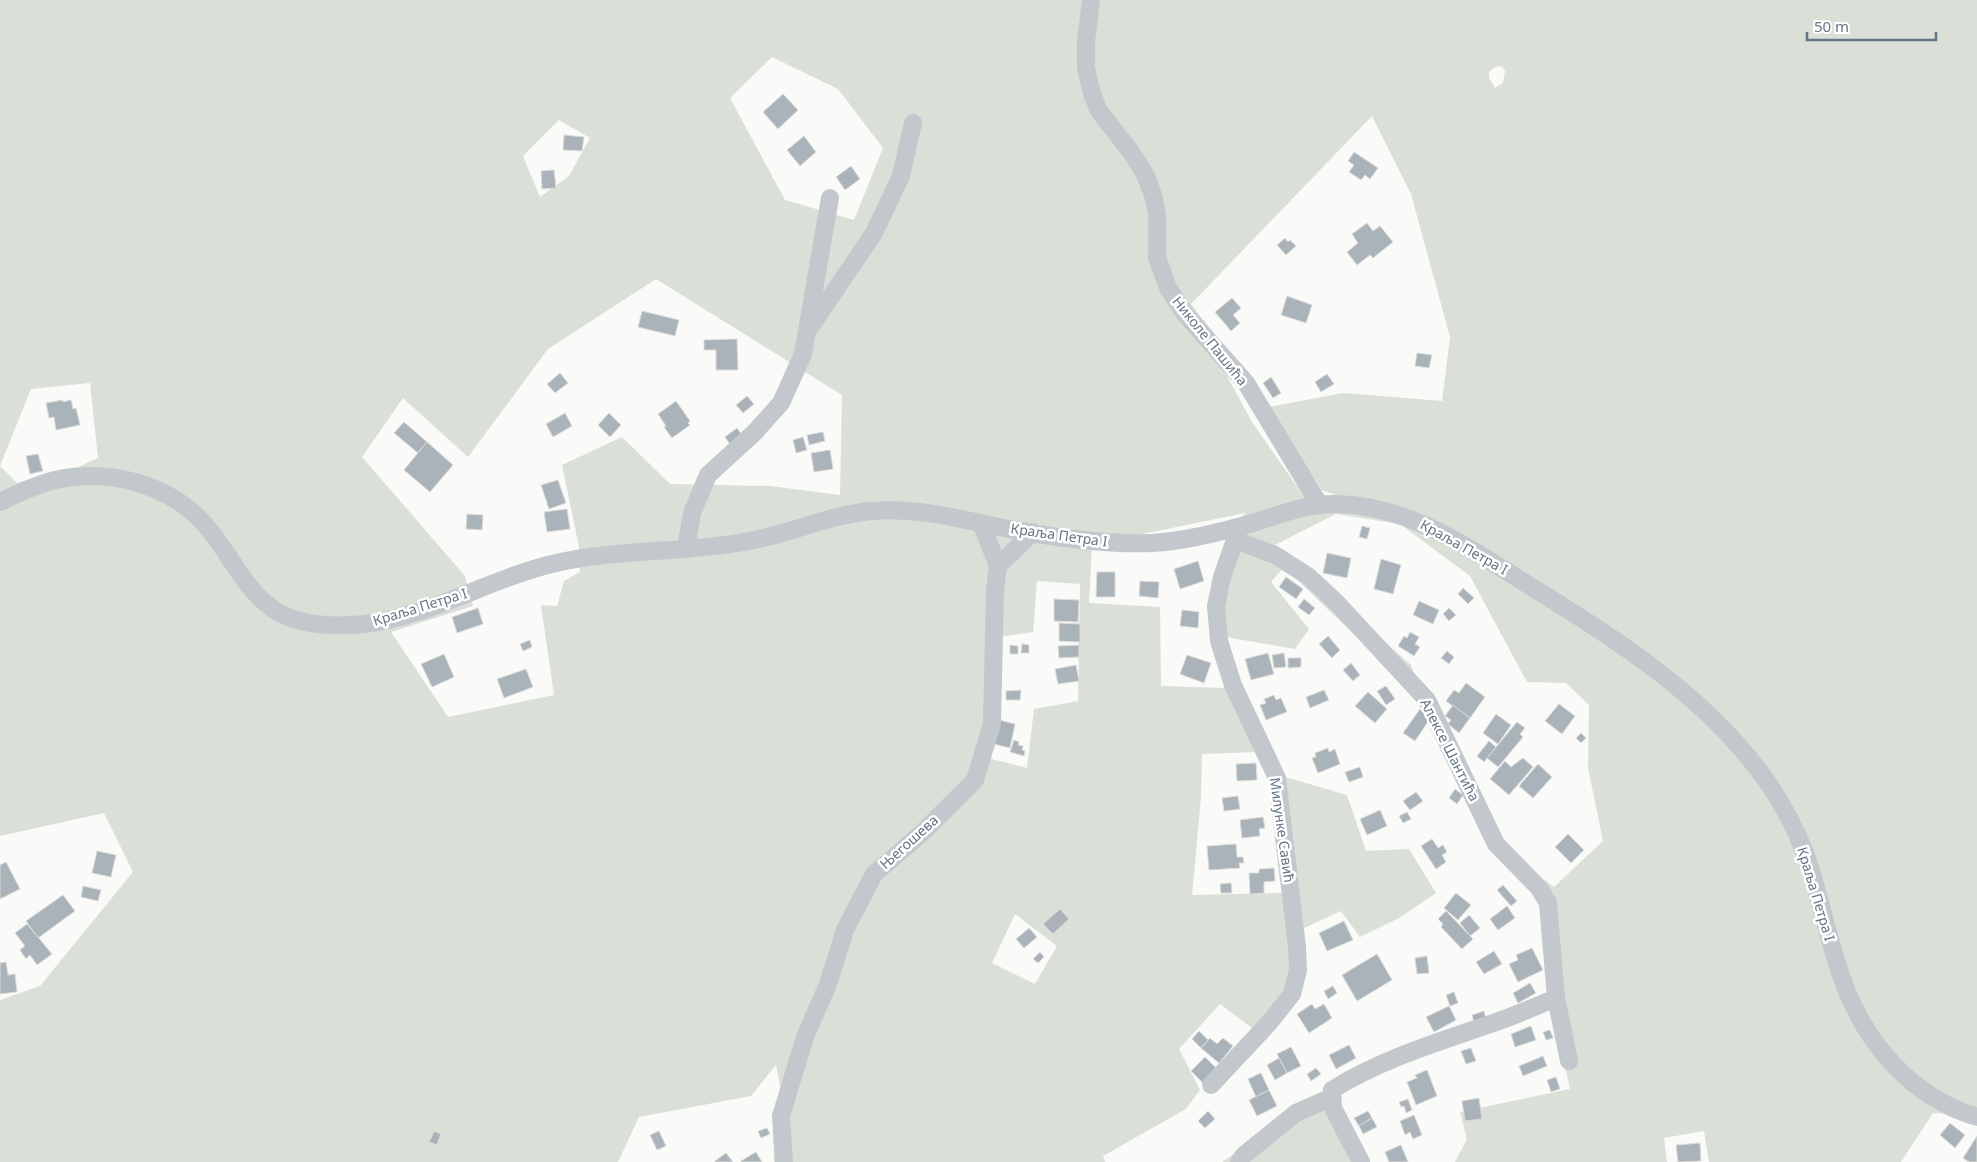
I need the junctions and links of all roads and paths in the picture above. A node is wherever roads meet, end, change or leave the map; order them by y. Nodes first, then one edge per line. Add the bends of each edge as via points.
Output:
1 (1091, 0) edge
2 (913, 123) dead end
3 (830, 198) dead end
4 (807, 332) junction
5 (0, 502) edge
6 (1319, 504) junction
7 (981, 523) junction
8 (1033, 532) junction
9 (1235, 534) junction
10 (686, 549) junction
11 (998, 566) junction
12 (1556, 998) junction
13 (1569, 1061) dead end
14 (1211, 1085) dead end
15 (1332, 1097) junction
16 (1977, 1117) edge
17 (784, 1162) edge
18 (1239, 1162) edge
19 (1361, 1162) edge

1 - 6 street, Николе Пашића via 1086,32 1086,68 1092,94 1099,110 1145,174 1157,214 1157,257 1168,288 1185,314 1246,383
2 - 4 street via 901,176 874,233
3 - 4 street
4 - 10 street via 803,354 781,403 708,475 692,513
5 - 10 street, Краља Петра I via 39,485 72,477 123,479 144,485 176,500 204,524 249,587 272,608 297,620 322,624 368,624 397,618 558,562
6 - 9 street, Краља Петра I
6 - 16 street, Краља Петра I via 1384,510 1438,530 1594,625 1653,666 1698,704 1750,759 1792,825 1812,873 1840,974 1868,1033 1895,1066 1917,1086 1943,1103
7 - 8 street, Краља Петра I
7 - 10 street, Краља Петра I via 916,511 862,512 776,536
7 - 11 street, Његошева
8 - 9 street, Краља Петра I via 1117,544
8 - 11 street
9 - 12 street, Алексе Шантића via 1308,576 1427,700 1496,844 1539,888 1548,903
9 - 14 street, Милунке Савић via 1216,606 1219,640 1233,685 1277,778 1298,970 1292,994
11 - 17 street, Његошева via 992,724 975,780 874,874 844,930 828,984 804,1036 781,1116
12 - 13 street, Алексе Шантића
12 - 15 street via 1414,1050 1349,1080 1332,1090
15 - 18 street via 1296,1113
15 - 19 street via 1333,1108

